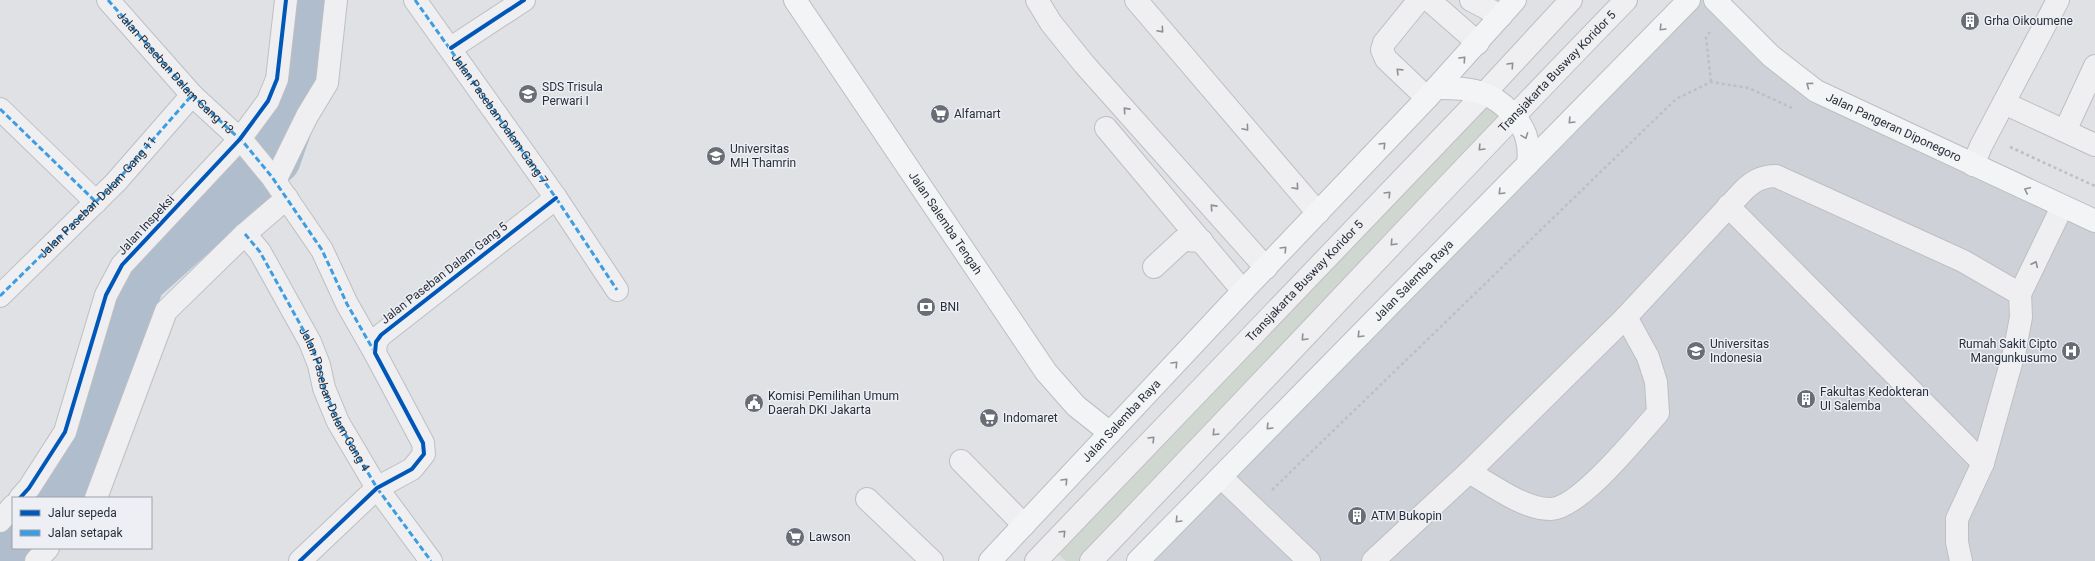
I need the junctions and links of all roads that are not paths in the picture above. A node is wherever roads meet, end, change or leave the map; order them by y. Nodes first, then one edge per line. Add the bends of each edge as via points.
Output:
1 (108, 0) edge
2 (286, 0) edge
3 (336, 0) edge
4 (415, 0) edge
5 (524, 0) edge
6 (795, 0) edge
7 (1037, 0) edge
8 (1136, 0) edge
9 (1419, 0) edge
10 (1430, 0) edge
11 (1471, 0) edge
12 (1515, 0) edge
13 (1571, 0) edge
14 (1626, 0) edge
15 (1689, 0) edge
16 (1715, 0) edge
17 (2058, 0) edge
18 (1501, 16) junction
19 (1478, 43) junction
20 (450, 48) junction
21 (2095, 66) edge
22 (1432, 93) junction
23 (1484, 94) junction
24 (192, 95) junction
25 (2004, 103) junction
26 (0, 109) edge
27 (1513, 116) junction
28 (1106, 128) dead end
29 (2066, 132) junction
30 (242, 141) junction
31 (2095, 145) edge
32 (1528, 164) junction
33 (1973, 165) junction
34 (278, 186) junction
35 (556, 198) junction
36 (96, 202) junction
37 (1728, 206) junction
38 (2062, 206) junction
39 (1318, 213) junction
40 (2095, 221) edge
41 (245, 234) junction
42 (1202, 241) junction
43 (1154, 267) dead end
44 (1266, 268) junction
45 (617, 290) dead end
46 (1243, 291) junction
47 (2020, 294) junction
48 (0, 296) edge
49 (1626, 317) junction
50 (375, 353) junction
51 (1110, 433) junction
52 (961, 461) dead end
53 (1983, 463) junction
54 (1469, 472) junction
55 (1221, 477) junction
56 (377, 488) junction
57 (21, 497) edge
58 (96, 497) edge
59 (867, 499) dead end
60 (12, 507) edge
61 (0, 521) edge
62 (1024, 525) junction
63 (47, 549) edge
64 (36, 561) edge
65 (300, 561) edge
66 (430, 561) edge
67 (932, 561) edge
68 (990, 561) edge
69 (1036, 561) edge
70 (1091, 561) edge
71 (1138, 561) edge
72 (1309, 561) edge
73 (1372, 561) edge
74 (1961, 561) edge

1 - 24 street, Jalan Paseban Dalam Gang 13
2 - 30 street, Jalan Inspeksi via 277,79 268,101
3 - 34 street via 326,83 307,116
4 - 20 street, Jalan Paseban Dalam Gang 7
5 - 20 street
6 - 51 main road, Jalan Salemba Tengah via 1046,372 1076,406
44 -> 7 street via 1084,64 1051,23
8 -> 39 street
22 -> 9 street via 1386,59 1382,50 1384,43
10 - 19 street
11 - 18 street
12 - 18 main road, Jalan Salemba Raya
23 -> 13 street, Transjakarta Busway Koridor 5
14 - 27 street, Transjakarta Busway Koridor 5
15 -> 32 main road, Jalan Salemba Raya
33 -> 16 main road, Jalan Pangeran Diponegoro via 1816,91 1771,56
17 - 25 street
18 - 19 main road, Jalan Salemba Raya
22 -> 19 main road, Jalan Salemba Raya
20 - 35 street, Jalan Paseban Dalam Gang 7
21 - 29 street
22 - 23 main road via 1461,89
39 -> 22 main road, Jalan Salemba Raya
23 - 27 main road via 1501,104
69 -> 23 street, Transjakarta Busway Koridor 5
24 - 30 street, Jalan Paseban Dalam Gang 13
24 - 36 street, Jalan Paseban Dalam Gang 11
25 - 29 street
25 - 33 street
26 - 36 street
27 -> 32 main road via 1527,138
27 -> 70 street, Transjakarta Busway Koridor 5 via 1241,406
28 - 42 street
29 - 31 street
30 - 34 street, Jalan Paseban Dalam Gang 13
30 - 57 street, Jalan Inspeksi via 122,265 106,295 64,432
32 -> 55 main road, Jalan Salemba Raya
38 -> 33 main road, Jalan Pangeran Diponegoro
34 - 41 street
34 - 50 street via 322,250 347,304
35 - 45 street, Jalan Paseban Dalam Gang 7
35 - 50 street, Jalan Paseban Dalam Gang 5 via 381,335 376,342
36 - 48 street, Jalan Paseban Dalam Gang 11
37 - 47 street via 1752,182 1765,176 1776,176 1963,262
37 - 49 street
37 - 53 street
38 - 40 main road, Jalan Pangeran Diponegoro
47 -> 38 street
44 -> 39 main road, Jalan Salemba Raya
41 - 56 street, Jalan Paseban Dalam Gang 4 via 260,252 310,342 332,410
41 - 58 street via 166,311
42 - 43 street via 1183,240
42 - 46 street
44 - 46 main road, Jalan Salemba Raya
51 -> 46 main road, Jalan Salemba Raya
47 - 53 street via 2021,317 2015,349
49 - 54 street
49 - 54 street via 1648,357 1656,382 1658,413 1597,479 1574,501 1552,509 1527,504
50 - 56 street via 423,443 424,454 412,469
62 -> 51 main road, Jalan Salemba Raya
52 - 62 street
53 - 74 street via 1957,519 1957,542
54 - 73 street
55 -> 71 main road, Jalan Salemba Raya
55 - 72 street
56 - 65 street
56 - 66 street, Jalan Paseban Dalam Gang 4
59 - 67 street
60 - 61 street
62 - 68 main road, Jalan Salemba Raya
63 - 64 street

